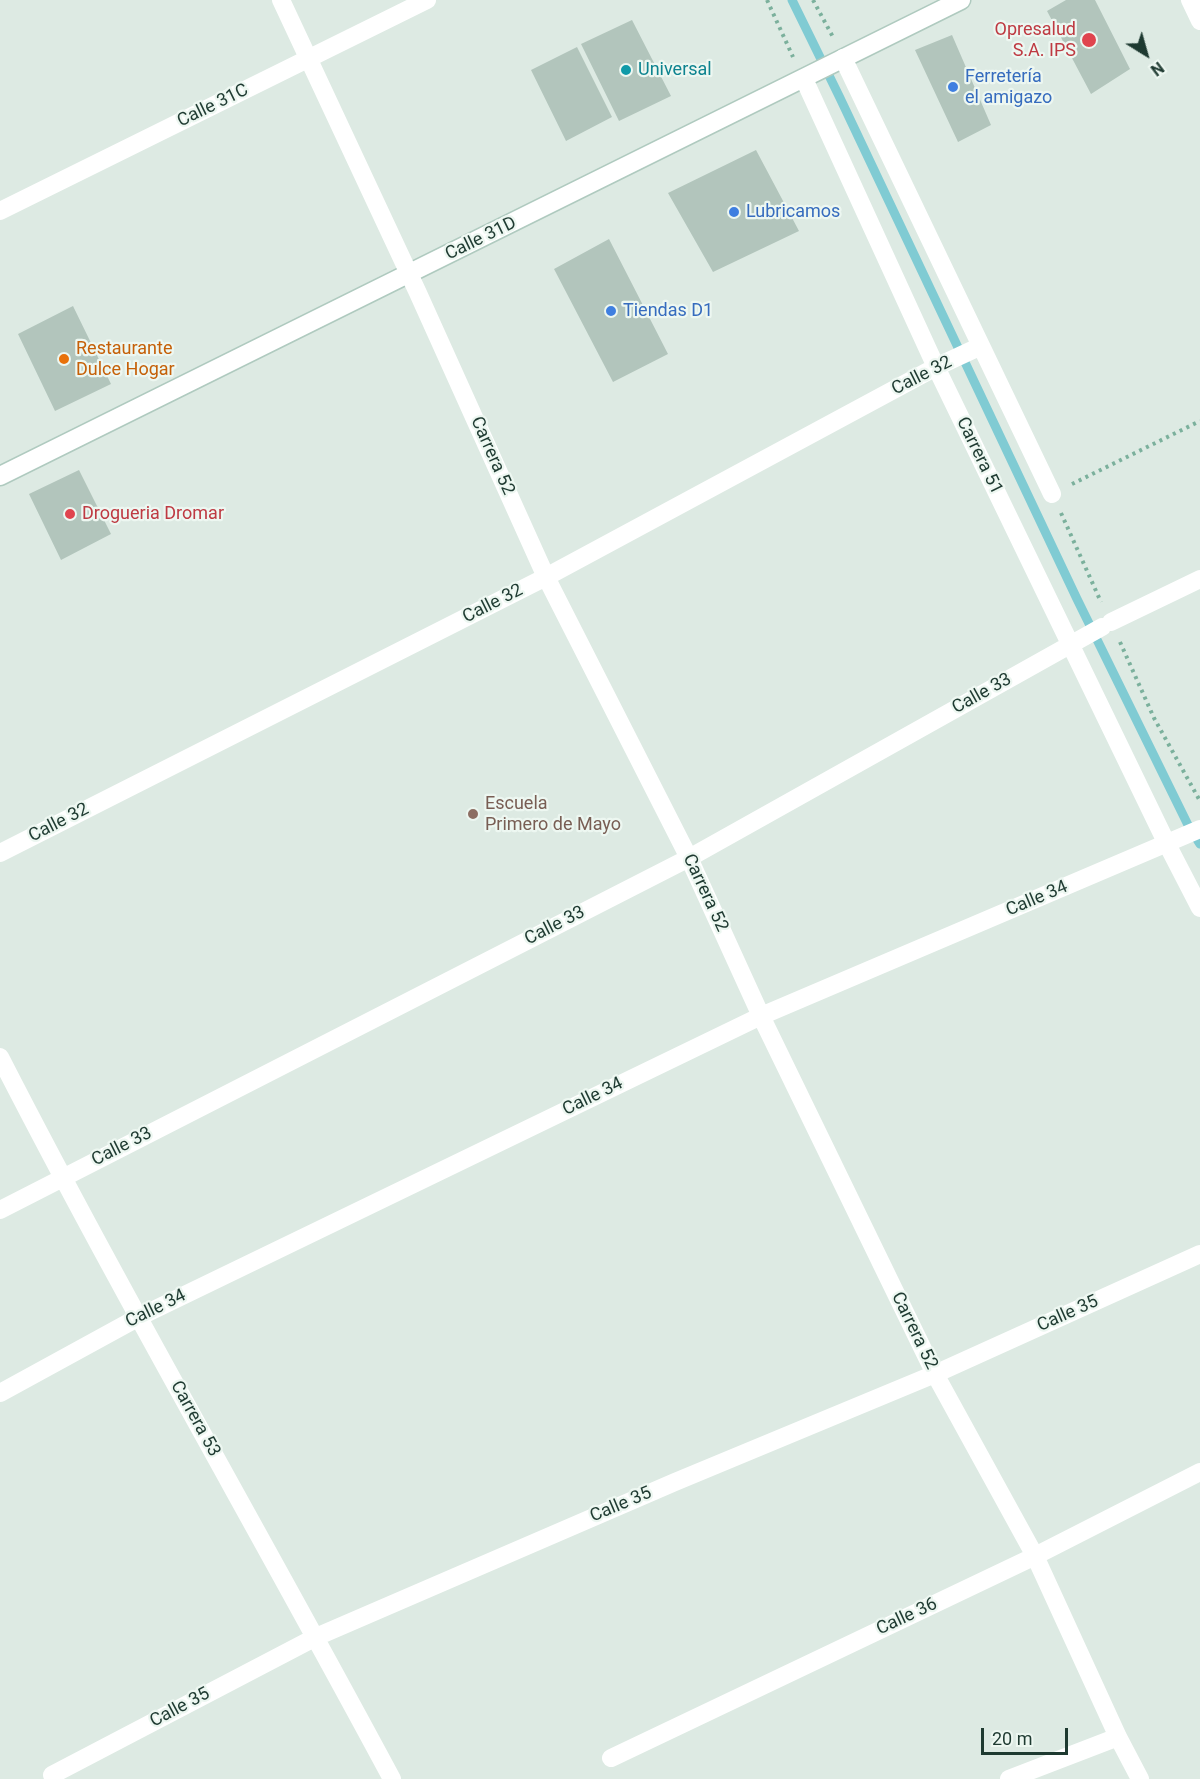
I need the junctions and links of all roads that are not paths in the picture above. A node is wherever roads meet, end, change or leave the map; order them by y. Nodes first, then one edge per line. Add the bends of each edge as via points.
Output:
1 (281, 0) edge
2 (426, 0) edge
3 (961, 0) edge
4 (1190, 0) edge
5 (938, 5) edge
6 (1200, 21) edge
7 (310, 58) junction
8 (843, 58) junction
9 (804, 79) junction
10 (0, 211) edge
11 (409, 274) junction
12 (977, 348) junction
13 (941, 364) junction
14 (0, 476) edge
15 (1052, 494) road end
16 (546, 576) junction
17 (1200, 579) edge
18 (1075, 643) junction
19 (1200, 829) edge
20 (1173, 841) junction
21 (0, 853) edge
22 (689, 858) junction
23 (1200, 908) edge
24 (761, 1016) junction
25 (0, 1058) edge
26 (62, 1178) junction
27 (0, 1210) edge
28 (1200, 1254) edge
29 (139, 1317) junction
30 (935, 1374) junction
31 (0, 1393) edge
32 (1200, 1472) edge
33 (1035, 1556) junction
34 (316, 1637) junction
35 (1118, 1737) junction
36 (611, 1758) dead end
37 (52, 1775) dead end
38 (392, 1779) edge
39 (1009, 1779) edge
40 (1140, 1779) edge

1 - 7 street, Carrera 52
2 - 7 street, Calle 31C
3 - 5 street, Calle 31D
4 - 6 street
5 - 8 street, Calle 31D
7 - 10 street, Calle 31C
7 - 11 street, Carrera 52
8 - 9 street, Calle 31D
8 - 12 street
9 - 11 street, Calle 31D
9 - 13 street, Carrera 51
11 - 14 street, Calle 31D
11 - 16 street, Carrera 52
12 - 13 street, Calle 32
12 - 15 street
13 - 16 street, Calle 32
13 - 18 street, Carrera 51
16 - 21 street, Calle 32
16 - 22 street, Carrera 52
17 - 18 street, Calle 33
18 - 20 street, Carrera 51
18 - 22 street, Calle 33
19 - 20 street, Calle 34
20 - 23 street, Carrera 51
20 - 24 street, Calle 34
22 - 24 street, Carrera 52
22 - 26 street, Calle 33
24 - 29 street, Calle 34
24 - 30 street, Carrera 52
25 - 26 street, Carrera 53
26 - 27 street, Calle 33
26 - 29 street, Carrera 53
28 - 30 street, Calle 35
29 - 31 street, Calle 34
29 - 34 street, Carrera 53
30 - 33 street, Carrera 52
30 - 34 street, Calle 35
32 - 33 street, Calle 36
33 - 35 street, Carrera 52
33 - 36 street, Calle 36
34 - 37 street, Calle 35
34 - 38 street, Carrera 53
35 - 39 street
35 - 40 street, Carrera 52

